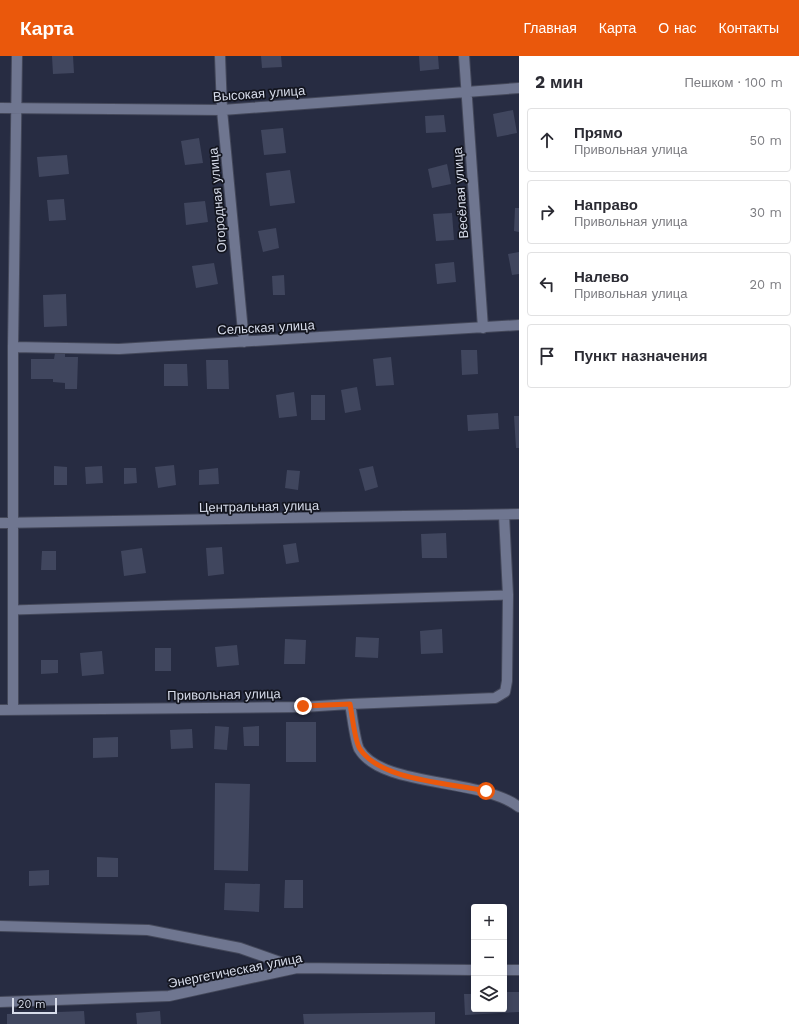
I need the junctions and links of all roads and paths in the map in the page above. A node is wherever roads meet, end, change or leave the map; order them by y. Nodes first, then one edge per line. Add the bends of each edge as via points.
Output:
1 (17, 56) edge
2 (220, 56) edge
3 (464, 56) edge
4 (519, 88) edge
5 (466, 91) junction
6 (0, 108) edge
7 (16, 108) junction
8 (222, 110) junction
9 (519, 325) edge
10 (483, 328) junction
11 (244, 342) junction
12 (13, 347) junction
13 (519, 514) edge
14 (504, 515) junction
15 (0, 523) edge
16 (15, 523) junction
17 (508, 595) junction
18 (13, 610) junction
19 (350, 704) junction
20 (14, 709) junction
21 (0, 710) edge
22 (519, 807) edge
23 (0, 926) edge
24 (297, 968) junction
25 (471, 970) edge
26 (507, 970) edge
27 (519, 970) edge
28 (0, 1002) edge

1 - 7 street
2 - 8 street, Огородная улица
3 - 5 street, Весёлая улица
4 - 5 street, Высокая улица
5 - 8 street, Высокая улица
5 - 10 street, Весёлая улица
6 - 7 street, Высокая улица
7 - 8 street, Высокая улица
7 - 12 street
8 - 11 street, Огородная улица
9 - 10 street, Сельская улица
10 - 11 street, Сельская улица
11 - 12 street, Сельская улица via 119,349
12 - 16 street
13 - 14 street, Центральная улица
14 - 16 street, Центральная улица
14 - 17 street
15 - 16 street, Центральная улица
16 - 18 street
17 - 18 lane
17 - 19 street, Привольная улица via 507,687 500,697
18 - 20 street
19 - 20 street, Привольная улица
19 - 22 street via 359,748 372,761 411,778 486,791 512,801
20 - 21 street, Привольная улица
23 - 24 street via 148,930 240,948
24 - 25 street, Энергетическая улица
24 - 28 street, Энергетическая улица via 169,996
26 - 27 street

